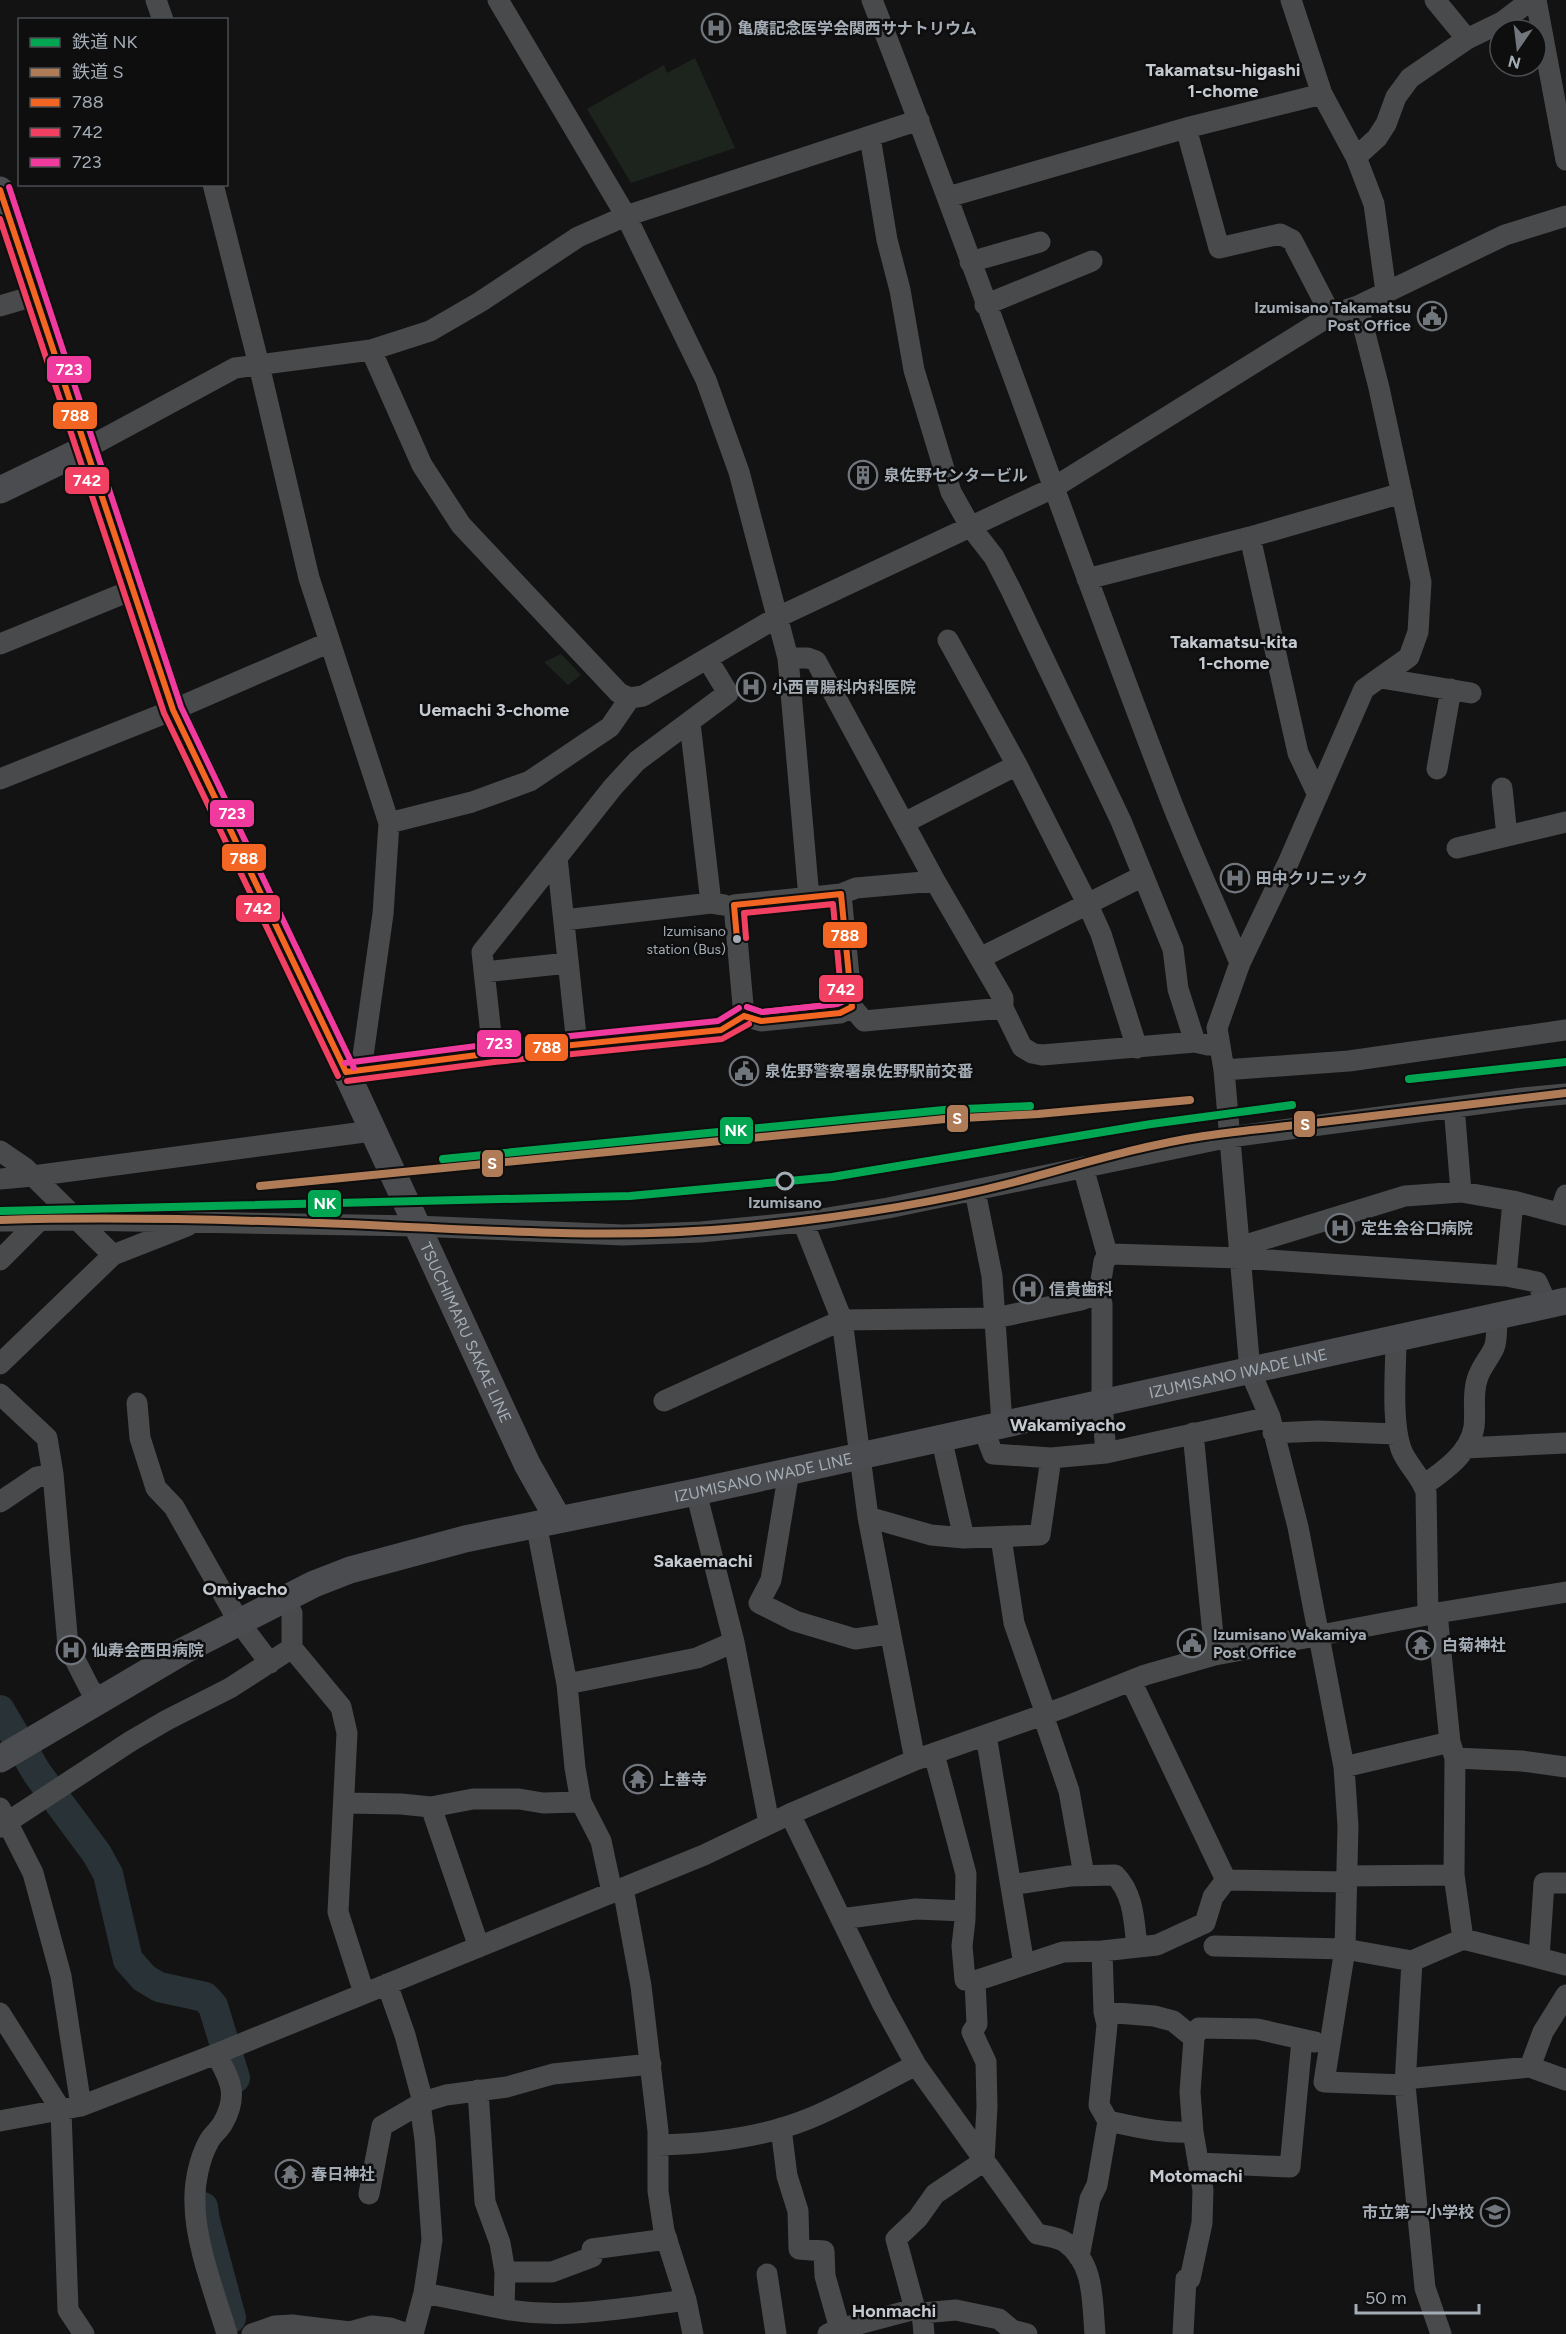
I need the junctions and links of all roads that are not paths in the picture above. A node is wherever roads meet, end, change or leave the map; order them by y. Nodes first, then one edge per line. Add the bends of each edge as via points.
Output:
1 (156, 0) edge
2 (498, 0) edge
3 (872, 0) edge
4 (1291, 0) edge
5 (1435, 0) edge
6 (1531, 0) edge
7 (1536, 0) edge
8 (162, 18) edge
9 (1467, 39) junction
10 (1322, 94) junction
11 (919, 120) junction
12 (1186, 128) junction
13 (870, 138) junction
14 (1356, 157) junction
15 (1566, 160) edge
16 (214, 186) edge
17 (0, 190) edge
18 (948, 197) junction
19 (626, 216) junction
20 (1566, 216) edge
21 (1566, 234) edge
22 (1040, 242) dead end
23 (1092, 261) dead end
24 (970, 262) junction
25 (1386, 292) junction
26 (34, 296) junction
27 (985, 305) junction
28 (0, 306) edge
29 (1358, 306) junction
30 (1331, 315) junction
31 (371, 350) junction
32 (259, 365) junction
33 (85, 449) junction
34 (1053, 488) junction
35 (0, 490) edge
36 (1402, 493) junction
37 (970, 526) junction
38 (1250, 537) junction
39 (1087, 579) junction
40 (132, 590) junction
41 (776, 618) junction
42 (948, 640) dead end
43 (330, 642) junction
44 (0, 644) edge
45 (788, 658) junction
46 (708, 660) junction
47 (1381, 678) junction
48 (630, 698) junction
49 (173, 710) junction
50 (690, 723) junction
51 (1017, 765) junction
52 (1437, 769) dead end
53 (0, 779) edge
54 (1502, 788) dead end
55 (1318, 795) junction
56 (1566, 822) edge
57 (389, 823) junction
58 (904, 823) junction
59 (1507, 836) junction
60 (1457, 848) dead end
61 (557, 857) junction
62 (1143, 876) junction
63 (935, 881) junction
64 (841, 894) junction
65 (809, 898) junction
66 (711, 903) junction
67 (1088, 905) junction
68 (734, 906) junction
69 (564, 920) junction
70 (980, 958) junction
71 (568, 963) junction
72 (1240, 963) junction
73 (484, 972) junction
74 (852, 1007) junction
75 (1002, 1008) junction
76 (744, 1016) junction
77 (1566, 1029) edge
78 (1195, 1042) junction
79 (577, 1045) junction
80 (1220, 1047) junction
81 (1137, 1048) junction
82 (493, 1053) junction
83 (1224, 1070) junction
84 (354, 1071) junction
85 (1566, 1094) edge
86 (1455, 1118) dead end
87 (372, 1131) junction
88 (1230, 1137) junction
89 (0, 1151) edge
90 (1083, 1167) junction
91 (33, 1176) junction
92 (0, 1179) edge
93 (975, 1191) junction
94 (1461, 1192) junction
95 (1513, 1201) junction
96 (1564, 1208) edge
97 (40, 1220) junction
98 (77, 1220) junction
99 (0, 1221) edge
100 (195, 1222) junction
101 (803, 1222) junction
102 (416, 1226) junction
103 (1239, 1253) junction
104 (113, 1255) junction
105 (1108, 1257) junction
106 (0, 1260) edge
107 (1506, 1276) junction
108 (1099, 1293) junction
109 (1556, 1303) edge
110 (1497, 1316) junction
111 (995, 1318) junction
112 (842, 1320) junction
113 (1396, 1338) junction
114 (0, 1365) edge
115 (1250, 1371) junction
116 (0, 1394) edge
117 (664, 1401) dead end
118 (137, 1403) dead end
119 (1102, 1403) junction
120 (1272, 1425) junction
121 (992, 1426) junction
122 (1193, 1433) junction
123 (1396, 1434) junction
124 (941, 1437) junction
125 (1566, 1443) edge
126 (1465, 1448) junction
127 (1106, 1454) junction
128 (859, 1455) junction
129 (1051, 1458) junction
130 (789, 1471) junction
131 (53, 1474) junction
132 (1424, 1485) junction
133 (696, 1492) junction
134 (0, 1502) edge
135 (868, 1518) junction
136 (547, 1521) junction
137 (964, 1538) junction
138 (1001, 1538) junction
139 (1566, 1592) edge
140 (283, 1601) junction
141 (1433, 1614) junction
142 (239, 1622) junction
143 (889, 1634) junction
144 (1318, 1636) junction
145 (734, 1642) junction
146 (292, 1648) junction
147 (1215, 1655) junction
148 (270, 1663) junction
149 (1131, 1680) junction
150 (567, 1684) junction
151 (102, 1700) junction
152 (1044, 1714) junction
153 (986, 1736) junction
154 (15, 1750) edge
155 (1453, 1750) junction
156 (929, 1756) junction
157 (1344, 1767) junction
158 (1566, 1767) edge
159 (582, 1802) junction
160 (345, 1803) junction
161 (431, 1807) junction
162 (790, 1814) junction
163 (3, 1820) edge
164 (768, 1823) junction
165 (1084, 1875) junction
166 (1454, 1875) junction
167 (1346, 1879) junction
168 (1226, 1880) junction
169 (1566, 1883) edge
170 (1011, 1885) junction
171 (617, 1890) junction
172 (965, 1911) junction
173 (841, 1919) junction
174 (1462, 1939) junction
175 (1214, 1946) dead end
176 (479, 1947) junction
177 (1137, 1947) junction
178 (1345, 1949) junction
179 (1102, 1951) junction
180 (1539, 1958) junction
181 (1412, 1961) junction
182 (1024, 1965) junction
183 (1566, 1965) edge
184 (975, 1981) junction
185 (387, 1984) junction
186 (364, 1994) junction
187 (1566, 1995) edge
188 (1104, 2012) junction
189 (0, 2013) edge
190 (1194, 2038) junction
191 (1302, 2040) junction
192 (1330, 2044) junction
193 (223, 2052) junction
194 (651, 2064) junction
195 (916, 2065) junction
196 (1530, 2067) junction
197 (1566, 2080) edge
198 (1405, 2082) junction
199 (478, 2090) junction
200 (423, 2102) junction
201 (71, 2108) junction
202 (0, 2121) edge
203 (1108, 2121) junction
204 (781, 2128) junction
205 (1193, 2132) junction
206 (658, 2145) junction
207 (984, 2161) junction
208 (1198, 2163) junction
209 (369, 2194) dead end
210 (667, 2239) junction
211 (1079, 2257) junction
212 (506, 2272) junction
213 (767, 2274) dead end
214 (424, 2293) junction
215 (686, 2300) junction
216 (504, 2309) junction
217 (921, 2319) edge
218 (1003, 2329) edge
219 (834, 2331) edge
220 (84, 2334) edge
221 (227, 2334) edge
222 (252, 2334) edge
223 (407, 2334) edge
224 (413, 2334) edge
225 (693, 2334) edge
226 (776, 2334) edge
227 (1027, 2334) edge
228 (1095, 2334) edge
229 (1183, 2334) edge
230 (1441, 2334) edge

1 - 8 street
2 - 19 street
3 - 11 street
4 - 10 street
5 - 9 street
6 - 9 street via 1502,22
7 - 15 street
9 - 14 street via 1410,78 1377,138
10 - 12 street
10 - 14 street
11 - 13 street
11 - 18 street
12 - 18 street
12 - 30 street via 1219,248 1280,234 1292,240
13 - 19 street
13 - 37 street via 886,240 900,290 914,370 951,492
14 - 25 street via 1374,204
16 - 32 street
17 - 26 main road, TSUCHIMARU SAKAE LINE
18 - 24 street
19 - 31 street via 578,237 430,331
19 - 41 street via 706,380 739,472
20 - 21 street
20 - 25 street via 1505,235
22 - 24 street
23 - 27 street
24 - 27 street
25 - 29 street
26 - 28 street
26 - 33 main road, TSUCHIMARU SAKAE LINE
27 - 34 street
29 - 30 street
29 - 36 street
30 - 34 street
31 - 32 street
31 - 48 street via 422,465 461,525 618,693
32 - 33 street via 235,368
32 - 43 street via 309,578
33 - 35 main road
33 - 40 main road, TSUCHIMARU SAKAE LINE
34 - 37 street
34 - 39 street
36 - 38 street
36 - 47 street via 1421,582 1418,632 1409,657
37 - 41 street
37 - 62 street via 994,557 1011,590 1121,821
38 - 39 street
38 - 55 street via 1298,753
39 - 72 street via 1174,808
40 - 44 street
40 - 49 main road, TSUCHIMARU SAKAE LINE
41 - 45 street
41 - 46 street
42 - 51 street
43 - 49 street
43 - 57 street
45 - 58 street via 816,661
45 - 65 street
46 - 48 street via 642,696
46 - 50 street via 728,693
47 - 52 street via 1461,691
47 - 55 street via 1364,689
48 - 57 street via 610,727 530,781 472,802
49 - 53 street
49 - 84 main road, TSUCHIMARU SAKAE LINE
50 - 61 street via 637,761
50 - 66 street
51 - 58 street
51 - 67 street
54 - 59 street
55 - 72 street
56 - 59 street
57 - 84 street via 383,914
58 - 63 street
59 - 60 street
61 - 69 street
61 - 73 street via 482,952
62 - 67 street
62 - 78 street via 1173,949 1178,989
63 - 64 street via 856,888
63 - 70 street
64 - 65 street
64 - 74 street
65 - 68 street
66 - 68 street
66 - 69 street
67 - 70 street
67 - 81 street
68 - 76 street
69 - 71 street
70 - 75 street via 1003,998
71 - 73 street
71 - 79 street
72 - 80 street via 1217,1028
73 - 82 street
74 - 75 street via 864,1021
74 - 76 street via 840,1013 762,1021
75 - 81 street via 1022,1047 1032,1053
76 - 79 street via 721,1030
77 - 83 street via 1349,1062
78 - 80 street
78 - 81 street
79 - 82 street
80 - 83 street
82 - 84 street
83 - 88 street
84 - 87 main road, TSUCHIMARU SAKAE LINE
85 - 88 street
86 - 94 street
87 - 91 street
87 - 102 main road, TSUCHIMARU SAKAE LINE
88 - 90 street
88 - 103 street
89 - 91 street
90 - 93 street
90 - 105 street
91 - 92 street
91 - 98 street
93 - 101 street
93 - 111 street via 992,1276
94 - 95 street
94 - 103 street via 1405,1196
95 - 96 street
95 - 107 street
97 - 98 street
97 - 99 street
97 - 106 street
98 - 100 street
98 - 104 street
100 - 102 street
100 - 104 street
101 - 102 street via 623,1235
101 - 112 street
102 - 136 main road, TSUCHIMARU SAKAE LINE via 527,1464
103 - 105 street
103 - 107 street
103 - 115 street
104 - 114 street
105 - 108 street
107 - 109 street via 1537,1282
108 - 111 street
108 - 119 street
109 - 110 main road, IZUMISANO IWADE LINE
110 - 113 main road, IZUMISANO IWADE LINE
110 - 126 street via 1495,1346 1477,1379 1474,1426
111 - 112 street
111 - 121 street
112 - 117 street
112 - 128 street
113 - 115 main road, IZUMISANO IWADE LINE
113 - 123 street
115 - 119 main road, IZUMISANO IWADE LINE
115 - 120 street
116 - 131 street via 47,1438
118 - 142 street via 140,1438 156,1488 174,1507
119 - 121 main road, IZUMISANO IWADE LINE
119 - 127 street
120 - 122 street
120 - 123 street
120 - 144 street via 1298,1527
121 - 124 main road, IZUMISANO IWADE LINE
121 - 129 street via 993,1454
122 - 127 street
122 - 147 street
123 - 132 street via 1402,1452
124 - 128 main road, IZUMISANO IWADE LINE
124 - 137 street
125 - 126 street
126 - 132 street
127 - 129 street
128 - 130 main road, IZUMISANO IWADE LINE
128 - 135 street
129 - 138 street via 1040,1535
130 - 133 main road, IZUMISANO IWADE LINE
130 - 143 street via 771,1580 759,1604 795,1621 855,1639
131 - 134 street via 37,1477
131 - 151 street via 68,1646 90,1689
132 - 141 street
133 - 136 main road, IZUMISANO IWADE LINE
133 - 145 street
135 - 137 street via 931,1535
135 - 143 street
136 - 140 main road, IZUMISANO IWADE LINE via 350,1570
136 - 150 street
137 - 138 street
138 - 152 street via 1014,1623
139 - 141 street
140 - 142 main road, IZUMISANO IWADE LINE
140 - 146 street via 292,1613
141 - 144 street
141 - 155 street
142 - 148 street
142 - 151 main road, IZUMISANO IWADE LINE
143 - 156 street
144 - 147 street
144 - 157 street
145 - 150 street via 697,1658
145 - 164 street
146 - 148 street
146 - 160 street via 341,1707 347,1733
147 - 149 street
148 - 163 street via 149,1730
149 - 152 street
149 - 168 street
150 - 159 street
151 - 154 main road, IZUMISANO IWADE LINE
152 - 153 street
152 - 165 street via 1069,1791
153 - 156 street
153 - 170 street
155 - 157 street
155 - 158 street
155 - 166 street
156 - 162 street
156 - 172 street via 966,1874
157 - 167 street
159 - 161 street via 473,1799
159 - 171 street via 601,1841
160 - 161 street
160 - 186 street via 338,1912
161 - 176 street
162 - 164 street
162 - 173 street
163 - 201 street via 33,1873 62,1976
164 - 171 street via 704,1855
165 - 170 street
165 - 177 street via 1115,1875 1124,1883
166 - 167 street
166 - 174 street
167 - 168 street
167 - 178 street
168 - 177 street via 1213,1897 1205,1923 1157,1945
169 - 180 street via 1544,1883
170 - 182 street
171 - 176 street
171 - 194 street via 641,1986
172 - 173 street via 915,1909
172 - 184 street via 965,1980
173 - 195 street
174 - 180 street
174 - 181 street
175 - 178 street
176 - 185 street
177 - 179 street
178 - 181 street
178 - 192 street
179 - 182 street via 1063,1952
179 - 188 street
180 - 183 street
181 - 198 street
182 - 184 street
184 - 207 street via 977,2024 972,2032 986,2062
185 - 186 street
185 - 200 street
186 - 193 street
187 - 196 street via 1543,2032
188 - 190 street via 1173,2021
188 - 203 street via 1107,2025 1099,2105
189 - 201 street
190 - 191 street via 1199,2028 1257,2029
190 - 205 street
191 - 192 street
191 - 208 street via 1290,2167
192 - 198 street via 1324,2082
193 - 201 street
193 - 221 street via 233,2090 223,2123 201,2161 195,2205
194 - 199 street via 553,2074 507,2087
194 - 206 street
195 - 204 street via 810,2118
195 - 207 street
196 - 197 street
196 - 198 street
198 - 230 street via 1425,2288
199 - 200 street
199 - 212 street via 485,2202
200 - 209 street via 382,2127
200 - 214 street via 432,2240
201 - 202 street
201 - 220 street via 68,2310
203 - 205 street via 1166,2132
203 - 211 street
204 - 206 street via 705,2144
204 - 219 street via 798,2211 799,2249 824,2251
205 - 208 street
206 - 210 street via 658,2191
207 - 211 street via 1037,2234 1064,2241
207 - 217 street via 934,2194 896,2240
208 - 229 street via 1203,2190 1202,2223 1189,2279
210 - 212 street via 592,2249 592,2257 552,2272
210 - 215 street
211 - 228 street via 1090,2273
212 - 216 street
213 - 226 street
214 - 216 street
214 - 224 street
215 - 216 street via 553,2314
215 - 225 street
217 - 218 street via 956,2310 999,2319
217 - 219 street
218 - 227 street
222 - 223 street via 292,2325 350,2332 372,2326

